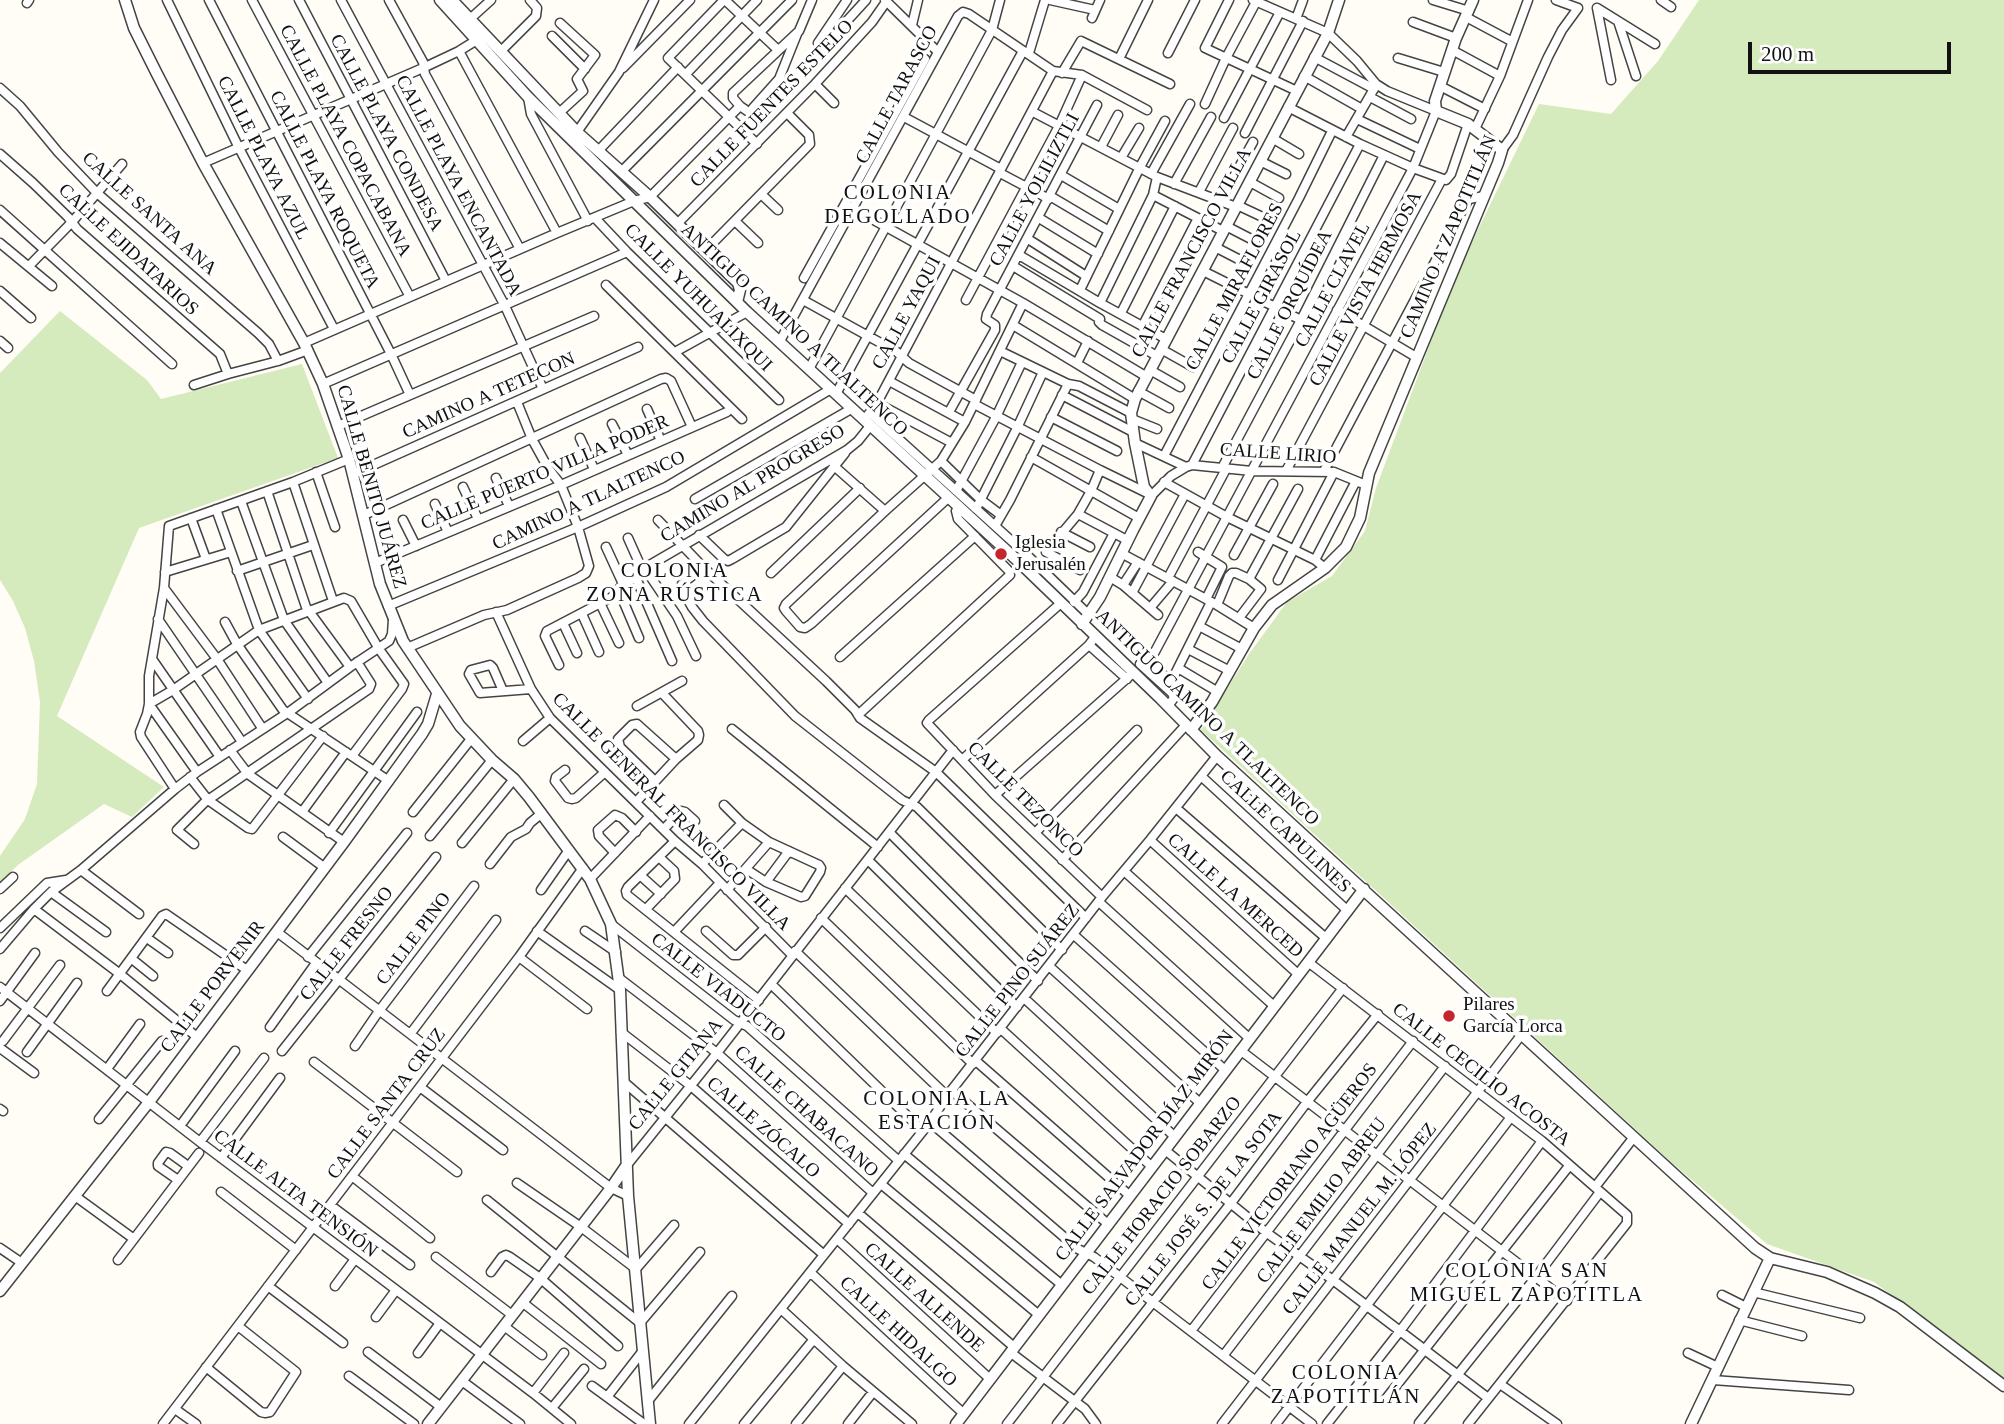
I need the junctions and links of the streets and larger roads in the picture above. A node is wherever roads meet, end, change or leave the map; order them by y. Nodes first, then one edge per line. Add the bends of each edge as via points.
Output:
1 (125, 0) edge
2 (167, 0) edge
3 (209, 0) edge
4 (252, 0) edge
5 (299, 0) edge
6 (341, 0) edge
7 (389, 0) edge
8 (440, 0) edge
9 (452, 0) edge
10 (491, 0) edge
11 (530, 0) edge
12 (654, 0) edge
13 (690, 0) edge
14 (725, 0) edge
15 (757, 0) edge
16 (792, 0) edge
17 (811, 0) edge
18 (847, 0) edge
19 (866, 0) edge
20 (918, 0) edge
21 (1000, 0) edge
22 (1047, 0) edge
23 (1100, 0) edge
24 (1148, 0) edge
25 (1195, 0) edge
26 (1229, 0) edge
27 (1303, 0) edge
28 (1339, 0) edge
29 (1433, 0) edge
30 (1473, 0) edge
31 (1514, 0) edge
32 (1556, 0) edge
33 (1661, 0) edge
34 (885, 1) edge
35 (1254, 1) edge
36 (1526, 3) edge
37 (1600, 4) edge
38 (1275, 6) edge
39 (1671, 7) dead end
40 (1467, 14) junction
41 (742, 15) junction
42 (836, 15) junction
43 (470, 19) junction
44 (1300, 20) junction
45 (1618, 21) junction
46 (1413, 22) dead end
47 (560, 23) dead end
48 (845, 23) junction
49 (912, 25) junction
50 (992, 30) junction
51 (799, 31) junction
52 (760, 32) junction
53 (1328, 33) junction
54 (552, 36) dead end
55 (481, 37) junction
56 (1456, 38) junction
57 (832, 40) dead end
58 (1511, 41) junction
59 (818, 43) dead end
60 (1655, 44) dead end
61 (778, 50) junction
62 (1452, 50) junction
63 (459, 51) junction
64 (501, 51) junction
65 (938, 52) junction
66 (1026, 52) junction
67 (1168, 54) dead end
68 (1314, 57) junction
69 (1226, 58) junction
70 (1398, 58) dead end
71 (925, 59) dead end
72 (1119, 59) junction
73 (678, 67) junction
74 (423, 68) junction
75 (1250, 68) junction
76 (585, 69) junction
77 (619, 72) junction
78 (1058, 72) junction
79 (1444, 72) junction
80 (686, 74) junction
81 (1082, 75) junction
82 (1304, 76) junction
83 (1500, 76) junction
84 (1636, 76) dead end
85 (1274, 79) junction
86 (1611, 80) dead end
87 (386, 84) junction
88 (815, 84) junction
89 (1170, 84) dead end
90 (1440, 86) junction
91 (0, 88) edge
92 (702, 90) junction
93 (1297, 90) junction
94 (1373, 90) junction
95 (528, 97) junction
96 (352, 99) junction
97 (834, 103) dead end
98 (1097, 104) dead end
99 (1189, 104) dead end
100 (1205, 104) dead end
101 (740, 106) junction
102 (1288, 107) junction
103 (1362, 109) junction
104 (1485, 109) junction
105 (1147, 110) dead end
106 (1436, 111) junction
107 (1033, 112) junction
108 (559, 113) junction
109 (787, 113) junction
110 (1118, 115) dead end
111 (313, 116) junction
112 (729, 117) junction
113 (904, 117) junction
114 (1211, 117) dead end
115 (1224, 118) dead end
116 (1357, 119) junction
117 (1411, 119) dead end
118 (1166, 121) dead end
119 (1059, 126) junction
120 (1472, 127) junction
121 (1139, 128) dead end
122 (1233, 128) dead end
123 (275, 131) junction
124 (1332, 131) junction
125 (578, 132) junction
126 (1245, 133) dead end
127 (936, 135) junction
128 (1079, 136) junction
129 (1346, 137) junction
130 (1272, 138) junction
131 (1253, 142) dead end
132 (757, 144) junction
133 (1360, 144) junction
134 (238, 146) junction
135 (1101, 147) junction
136 (1420, 149) junction
137 (598, 150) junction
138 (1502, 150) junction
139 (968, 152) junction
140 (0, 154) edge
141 (1299, 154) dead end
142 (1384, 155) junction
143 (1121, 158) junction
144 (1260, 161) junction
145 (202, 163) junction
146 (122, 164) dead end
147 (1140, 167) junction
148 (1413, 168) junction
149 (1001, 171) junction
150 (621, 172) junction
151 (1061, 174) junction
152 (1286, 174) dead end
153 (1154, 176) junction
154 (1442, 179) junction
155 (1250, 182) junction
156 (1174, 184) junction
157 (1026, 187) junction
158 (1199, 192) junction
159 (97, 193) junction
160 (761, 194) junction
161 (1153, 195) junction
162 (1484, 196) junction
163 (650, 197) junction
164 (1050, 198) junction
165 (1279, 198) dead end
166 (1221, 200) junction
167 (634, 201) junction
168 (845, 204) junction
169 (1175, 206) junction
170 (1237, 206) junction
171 (0, 209) edge
172 (853, 209) junction
173 (1119, 209) junction
174 (778, 210) dead end
175 (1039, 218) junction
176 (1198, 218) junction
177 (592, 220) junction
178 (735, 220) junction
179 (1269, 220) dead end
180 (72, 222) junction
181 (677, 224) junction
182 (887, 227) junction
183 (1224, 229) junction
184 (1109, 231) junction
185 (557, 233) junction
186 (1028, 239) junction
187 (1255, 241) dead end
188 (758, 243) dead end
189 (919, 244) junction
190 (3, 246) edge
191 (1215, 247) junction
192 (520, 249) junction
193 (45, 250) junction
194 (705, 251) junction
195 (627, 252) junction
196 (1098, 254) junction
197 (1019, 255) junction
198 (0, 256) edge
199 (952, 263) junction
200 (1245, 263) dead end
201 (29, 266) junction
202 (483, 266) junction
203 (1013, 266) junction
204 (1203, 271) junction
205 (1086, 276) junction
206 (804, 278) dead end
207 (978, 278) junction
208 (446, 281) junction
209 (606, 285) dead end
210 (52, 286) dead end
211 (1000, 289) junction
212 (1080, 290) junction
213 (0, 291) edge
214 (1249, 295) junction
215 (410, 297) junction
216 (803, 300) junction
217 (966, 300) dead end
218 (737, 302) junction
219 (1023, 303) junction
220 (1100, 303) junction
221 (505, 306) junction
222 (1275, 308) junction
223 (1337, 310) junction
224 (747, 312) junction
225 (370, 313) junction
226 (1121, 313) junction
227 (594, 316) dead end
228 (31, 318) dead end
229 (836, 320) junction
230 (1301, 320) junction
231 (1143, 325) junction
232 (1013, 326) junction
233 (1365, 326) junction
234 (334, 329) junction
235 (711, 333) junction
236 (868, 337) junction
237 (0, 341) edge
238 (779, 341) junction
239 (1088, 341) junction
240 (1392, 342) junction
241 (306, 346) junction
242 (523, 346) junction
243 (638, 347) dead end
244 (8, 348) dead end
245 (1161, 348) junction
246 (1000, 351) junction
247 (675, 352) junction
248 (391, 354) junction
249 (901, 357) junction
250 (1416, 357) junction
251 (278, 361) junction
252 (1022, 362) junction
253 (1077, 363) junction
254 (172, 364) dead end
255 (1193, 367) dead end
256 (809, 369) junction
257 (1043, 372) junction
258 (1148, 373) junction
259 (228, 374) junction
260 (889, 381) junction
261 (323, 384) junction
262 (1068, 384) junction
263 (194, 385) dead end
264 (1180, 387) dead end
265 (543, 389) junction
266 (834, 391) junction
267 (960, 391) junction
268 (410, 395) junction
269 (1062, 395) junction
270 (1137, 395) junction
271 (779, 400) dead end
272 (517, 402) junction
273 (975, 402) junction
274 (877, 403) junction
275 (1169, 408) dead end
276 (647, 409) dead end
277 (851, 409) junction
278 (727, 412) dead end
279 (949, 412) junction
280 (1132, 416) junction
281 (996, 417) junction
282 (1051, 417) junction
283 (742, 419) dead end
284 (868, 420) junction
285 (964, 422) junction
286 (612, 424) dead end
287 (338, 426) junction
288 (692, 427) junction
289 (1017, 428) junction
290 (1157, 429) dead end
291 (580, 438) dead end
292 (1134, 438) junction
293 (532, 439) junction
294 (1040, 439) junction
295 (661, 441) junction
296 (952, 443) junction
297 (847, 450) junction
298 (1116, 451) dead end
299 (628, 455) junction
300 (1164, 456) junction
301 (1031, 457) junction
302 (349, 459) junction
303 (941, 461) junction
304 (834, 466) junction
305 (1189, 466) junction
306 (548, 468) junction
307 (1224, 468) junction
308 (594, 469) junction
309 (934, 469) junction
310 (1100, 470) junction
311 (1252, 471) junction
312 (1286, 471) junction
313 (1324, 471) junction
314 (316, 472) junction
315 (1334, 472) junction
316 (353, 474) junction
317 (924, 476) junction
318 (496, 478) dead end
319 (962, 481) junction
320 (293, 482) junction
321 (1164, 482) junction
322 (1361, 483) junction
323 (509, 484) dead end
324 (1273, 484) dead end
325 (561, 485) junction
326 (463, 487) dead end
327 (860, 488) junction
328 (1298, 489) dead end
329 (267, 491) junction
330 (1091, 491) junction
331 (953, 494) junction
332 (1149, 494) junction
333 (1185, 494) junction
334 (695, 499) dead end
335 (981, 500) junction
336 (241, 501) junction
337 (435, 504) dead end
338 (509, 506) junction
339 (959, 506) junction
340 (1206, 506) junction
341 (216, 509) junction
342 (976, 509) junction
343 (885, 511) junction
344 (1077, 514) junction
345 (364, 515) junction
346 (1001, 515) junction
347 (1227, 517) junction
348 (191, 518) junction
349 (1139, 518) junction
350 (478, 519) junction
351 (404, 520) dead end
352 (658, 520) dead end
353 (995, 526) junction
354 (335, 527) dead end
355 (578, 527) junction
356 (1250, 528) junction
357 (448, 532) junction
358 (1061, 532) junction
359 (1114, 533) junction
360 (699, 535) junction
361 (975, 536) junction
362 (628, 538) dead end
363 (1272, 539) junction
364 (1127, 541) junction
365 (313, 545) junction
366 (681, 545) junction
367 (416, 546) junction
368 (606, 547) dead end
369 (1090, 547) dead end
370 (1293, 550) junction
371 (231, 552) junction
372 (288, 554) junction
373 (1121, 554) junction
374 (1202, 554) junction
375 (1234, 555) dead end
376 (205, 559) junction
377 (1315, 560) junction
378 (263, 562) junction
379 (1138, 562) junction
380 (375, 563) junction
381 (703, 567) junction
382 (1147, 567) junction
383 (1325, 568) junction
384 (1080, 570) dead end
385 (237, 571) junction
386 (645, 571) junction
387 (165, 572) junction
388 (771, 573) dead end
389 (1110, 577) junction
390 (636, 578) junction
391 (1170, 579) junction
392 (1249, 579) junction
393 (1278, 580) dead end
394 (1123, 585) junction
395 (164, 588) junction
396 (621, 588) junction
397 (1188, 589) junction
398 (1132, 593) junction
399 (333, 601) junction
400 (1074, 602) junction
401 (1211, 602) junction
402 (600, 603) junction
403 (1061, 603) junction
404 (388, 606) junction
405 (1150, 608) junction
406 (310, 610) junction
407 (496, 612) junction
408 (582, 614) junction
409 (1158, 615) dead end
410 (1239, 618) junction
411 (158, 619) junction
412 (393, 619) junction
413 (284, 620) junction
414 (1086, 620) junction
415 (225, 622) dead end
416 (563, 623) junction
417 (1199, 626) junction
418 (1254, 628) junction
419 (259, 630) junction
420 (639, 638) dead end
421 (1092, 641) junction
422 (619, 643) dead end
423 (237, 644) junction
424 (407, 648) junction
425 (379, 649) junction
426 (1188, 649) junction
427 (1242, 649) junction
428 (599, 652) dead end
429 (577, 653) dead end
430 (695, 656) dead end
431 (840, 657) dead end
432 (152, 659) junction
433 (217, 659) junction
434 (672, 661) dead end
435 (354, 664) junction
436 (1140, 664) dead end
437 (559, 666) dead end
438 (1178, 668) junction
439 (1230, 671) junction
440 (195, 675) junction
441 (1130, 676) junction
442 (682, 681) dead end
443 (328, 683) junction
444 (1169, 685) junction
445 (531, 689) junction
446 (173, 690) junction
447 (503, 691) dead end
448 (662, 692) junction
449 (1218, 692) junction
450 (437, 694) junction
451 (308, 699) junction
452 (149, 704) junction
453 (637, 705) dead end
454 (1168, 706) junction
455 (289, 712) junction
456 (417, 712) dead end
457 (858, 715) junction
458 (550, 718) junction
459 (1189, 727) junction
460 (262, 728) junction
461 (312, 728) junction
462 (732, 729) dead end
463 (1137, 730) dead end
464 (323, 736) junction
465 (471, 739) junction
466 (523, 741) dead end
467 (242, 742) junction
468 (230, 750) junction
469 (953, 750) junction
470 (349, 754) junction
471 (1217, 756) junction
472 (220, 757) junction
473 (676, 759) junction
474 (492, 760) junction
475 (962, 760) junction
476 (565, 770) dead end
477 (374, 771) junction
478 (605, 772) junction
479 (936, 772) junction
480 (248, 774) junction
481 (193, 775) junction
482 (1201, 776) junction
483 (514, 779) junction
484 (388, 781) junction
485 (655, 781) junction
486 (175, 789) junction
487 (278, 794) junction
488 (995, 794) junction
489 (208, 800) junction
490 (636, 802) junction
491 (910, 804) junction
492 (724, 805) dead end
493 (1176, 808) junction
494 (302, 812) junction
495 (413, 812) dead end
496 (542, 813) junction
497 (650, 816) junction
498 (695, 821) dead end
499 (742, 823) junction
500 (664, 829) junction
501 (329, 832) junction
502 (636, 832) junction
503 (889, 832) junction
504 (407, 833) dead end
505 (1035, 833) junction
506 (430, 836) dead end
507 (283, 837) dead end
508 (1150, 840) junction
509 (675, 841) junction
510 (344, 842) junction
511 (769, 842) junction
512 (194, 844) dead end
513 (462, 844) dead end
514 (878, 847) junction
515 (569, 850) junction
516 (789, 851) junction
517 (615, 853) junction
518 (436, 857) dead end
519 (659, 857) junction
520 (868, 860) junction
521 (1062, 860) junction
522 (490, 864) dead end
523 (702, 864) junction
524 (325, 868) junction
525 (583, 868) junction
526 (746, 869) junction
527 (81, 870) junction
528 (1124, 871) junction
529 (640, 876) junction
530 (13, 877) dead end
531 (590, 879) junction
532 (68, 880) junction
533 (766, 882) junction
534 (720, 883) junction
535 (474, 886) dead end
536 (845, 888) junction
537 (0, 889) edge
538 (541, 890) dead end
539 (727, 890) junction
540 (1364, 890) junction
541 (51, 892) junction
542 (660, 894) junction
543 (1100, 899) junction
544 (34, 909) junction
545 (646, 909) junction
546 (1348, 911) junction
547 (139, 914) dead end
548 (821, 918) junction
549 (1086, 918) junction
550 (496, 920) dead end
551 (611, 924) junction
552 (0, 928) edge
553 (766, 928) junction
554 (537, 931) junction
555 (584, 931) dead end
556 (706, 931) dead end
557 (106, 932) dead end
558 (277, 932) junction
559 (674, 932) junction
560 (1074, 934) junction
561 (147, 938) junction
562 (1327, 939) junction
563 (0, 949) edge
564 (1062, 950) junction
565 (35, 953) dead end
566 (168, 953) dead end
567 (616, 953) junction
568 (793, 953) junction
569 (308, 957) junction
570 (519, 957) junction
571 (132, 959) junction
572 (1308, 962) junction
573 (316, 963) junction
574 (60, 965) dead end
575 (1049, 966) junction
576 (247, 971) junction
577 (120, 974) junction
578 (1299, 975) junction
579 (153, 976) dead end
580 (619, 978) junction
581 (339, 980) junction
582 (1038, 981) junction
583 (77, 983) dead end
584 (771, 984) junction
585 (1343, 988) junction
586 (3, 990) edge
587 (620, 990) junction
588 (107, 991) dead end
589 (1024, 998) junction
590 (759, 1000) junction
591 (0, 1001) edge
592 (1274, 1006) junction
593 (1017, 1007) junction
594 (26, 1008) junction
595 (587, 1009) dead end
596 (379, 1011) junction
597 (1378, 1014) junction
598 (740, 1023) junction
599 (47, 1024) junction
600 (140, 1024) dead end
601 (270, 1027) dead end
602 (999, 1031) junction
603 (621, 1032) junction
604 (411, 1033) junction
605 (1522, 1034) junction
606 (197, 1037) junction
607 (1250, 1038) junction
608 (162, 1041) dead end
609 (1413, 1041) junction
610 (1, 1044) edge
611 (355, 1046) dead end
612 (1240, 1050) junction
613 (235, 1051) dead end
614 (282, 1051) dead end
615 (27, 1052) dead end
616 (717, 1053) junction
617 (441, 1057) junction
618 (264, 1058) dead end
619 (314, 1062) dead end
620 (974, 1063) junction
621 (1445, 1066) junction
622 (107, 1069) junction
623 (1226, 1070) junction
624 (34, 1073) dead end
625 (1273, 1077) junction
626 (280, 1078) dead end
627 (624, 1082) junction
628 (127, 1084) junction
629 (691, 1086) junction
630 (419, 1087) junction
631 (1478, 1091) junction
632 (950, 1094) junction
633 (149, 1102) junction
634 (1307, 1102) junction
635 (1200, 1103) junction
636 (664, 1117) junction
637 (1511, 1117) junction
638 (99, 1119) dead end
639 (393, 1121) junction
640 (930, 1122) junction
641 (180, 1126) junction
642 (923, 1130) junction
643 (1346, 1130) junction
644 (1174, 1136) junction
645 (1634, 1137) junction
646 (200, 1142) junction
647 (1542, 1142) junction
648 (503, 1150) dead end
649 (1165, 1150) junction
650 (200, 1153) dead end
651 (1377, 1155) junction
652 (221, 1158) junction
653 (901, 1158) junction
654 (627, 1165) junction
655 (188, 1166) junction
656 (1152, 1166) junction
657 (1569, 1166) junction
658 (457, 1172) dead end
659 (352, 1176) junction
660 (1198, 1178) junction
661 (178, 1180) junction
662 (1410, 1181) junction
663 (517, 1183) dead end
664 (881, 1184) junction
665 (611, 1188) junction
666 (1598, 1190) junction
667 (221, 1192) dead end
668 (873, 1193) junction
669 (1129, 1195) junction
670 (75, 1196) junction
671 (628, 1196) junction
672 (488, 1200) dead end
673 (1231, 1203) junction
674 (330, 1205) junction
675 (1443, 1205) junction
676 (858, 1213) junction
677 (849, 1224) junction
678 (1108, 1224) junction
679 (674, 1225) dead end
680 (313, 1227) junction
681 (581, 1227) junction
682 (1475, 1231) junction
683 (1267, 1233) junction
684 (430, 1238) dead end
685 (134, 1239) junction
686 (837, 1239) junction
687 (0, 1248) edge
688 (296, 1250) junction
689 (1502, 1251) junction
690 (700, 1252) dead end
691 (1086, 1253) junction
692 (824, 1255) junction
693 (1300, 1255) junction
694 (558, 1256) junction
695 (436, 1257) dead end
696 (1770, 1258) junction
697 (355, 1259) junction
698 (118, 1260) dead end
699 (22, 1263) junction
700 (410, 1265) dead end
701 (636, 1269) junction
702 (491, 1272) dead end
703 (811, 1273) junction
704 (1119, 1277) junction
705 (1536, 1277) junction
706 (540, 1278) junction
707 (1333, 1280) junction
708 (1062, 1285) junction
709 (268, 1286) junction
710 (335, 1286) dead end
711 (396, 1290) junction
712 (0, 1291) edge
713 (1753, 1292) junction
714 (1722, 1294) dead end
715 (732, 1296) dead end
716 (1567, 1300) junction
717 (523, 1302) junction
718 (1152, 1302) junction
719 (1366, 1306) junction
720 (1745, 1307) junction
721 (781, 1309) junction
722 (512, 1315) junction
723 (1039, 1315) junction
724 (376, 1317) dead end
725 (1860, 1318) dead end
726 (1739, 1320) junction
727 (440, 1323) junction
728 (640, 1323) junction
729 (238, 1326) junction
730 (504, 1326) junction
731 (1191, 1331) junction
732 (1400, 1331) junction
733 (1802, 1336) dead end
734 (814, 1339) junction
735 (343, 1343) dead end
736 (618, 1346) dead end
737 (1012, 1350) junction
738 (1424, 1350) junction
739 (369, 1352) dead end
740 (642, 1352) junction
741 (418, 1353) dead end
742 (564, 1353) dead end
743 (1688, 1353) dead end
744 (482, 1354) junction
745 (542, 1355) dead end
746 (1223, 1356) junction
747 (601, 1364) dead end
748 (843, 1366) junction
749 (206, 1367) junction
750 (1718, 1367) junction
751 (584, 1369) dead end
752 (1457, 1375) junction
753 (349, 1377) dead end
754 (1042, 1378) junction
755 (990, 1379) junction
756 (1713, 1380) junction
757 (462, 1381) junction
758 (1255, 1381) junction
759 (1500, 1384) junction
760 (592, 1386) dead end
761 (2004, 1386) edge
762 (1849, 1390) dead end
763 (873, 1392) junction
764 (533, 1393) junction
765 (607, 1396) junction
766 (1488, 1398) junction
767 (1385, 1400) dead end
768 (648, 1401) junction
769 (1074, 1401) junction
770 (441, 1407) junction
771 (1289, 1407) junction
772 (552, 1408) junction
773 (175, 1409) junction
774 (964, 1414) junction
775 (908, 1423) edge
776 (1419, 1423) edge
777 (163, 1424) edge
778 (195, 1424) edge
779 (414, 1424) edge
780 (428, 1424) edge
781 (520, 1424) edge
782 (571, 1424) edge
783 (644, 1424) edge
784 (650, 1424) edge
785 (689, 1424) edge
786 (744, 1424) edge
787 (796, 1424) edge
788 (848, 1424) edge
789 (956, 1424) edge
790 (1007, 1424) edge
791 (1057, 1424) edge
792 (1096, 1424) edge
793 (1222, 1424) edge
794 (1276, 1424) edge
795 (1312, 1424) edge
796 (1327, 1424) edge
797 (1468, 1424) edge
798 (1557, 1424) edge
799 (1691, 1424) edge

1 - 145 street, CALLE BENITO JUÁREZ
2 - 134 street, CALLE PLAYA AZUL
3 - 123 street, CALLE PLAYA ROQUETA
4 - 111 street, CALLE PLAYA COPACABANA
5 - 96 street, CALLE PLAYA CONDESA
6 - 87 street, CALLE PLAYA ENCANTADA
7 - 74 street
8 - 55 street, ANTIGUO CAMINO A TLALTENCO
9 - 43 street
10 - 43 street
11 - 64 street via 537,8 536,16
12 - 77 street
13 - 77 street
14 - 41 street
14 - 73 street via 668,58
15 - 41 street
16 - 52 street
17 - 51 street
18 - 42 street
19 - 48 street
20 - 49 street
21 - 50 street
22 - 23 street via 1093,14
22 - 66 street
24 - 72 street
25 - 67 street
26 - 69 street via 1205,48
27 - 44 street
28 - 53 street, CALLE FRANCISCO VILLA
29 - 40 street
30 - 40 street
31 - 36 street
32 - 138 street, CAMINO A ZAPOTITLÁN via 1578,8 1562,30
33 - 39 street
34 - 49 street
34 - 88 street, CALLE FUENTES ESTELO via 872,22
35 - 38 street
35 - 69 street
36 - 58 street, CALLE VISTA HERMOSA
37 - 45 street
37 - 86 street
38 - 44 street
38 - 75 street
40 - 56 street
40 - 58 street
41 - 52 street
41 - 80 street
42 - 48 street
42 - 59 street
43 - 55 street
44 - 53 street
44 - 85 street
45 - 60 street
45 - 84 street
46 - 56 street
47 - 76 street via 595,53
48 - 57 street
49 - 65 street
50 - 65 street, CALLE TARASCO via 963,12
50 - 66 street
50 - 127 street
51 - 61 street
51 - 101 street via 779,79 753,108 753,115
52 - 61 street
52 - 92 street
53 - 68 street, CALLE FRANCISCO VILLA
53 - 94 street via 1357,61
54 - 76 street
55 - 63 street
55 - 64 street
55 - 95 street, ANTIGUO CAMINO A TLALTENCO
56 - 62 street
58 - 83 street, CALLE VISTA HERMOSA
61 - 101 street via 733,93
62 - 79 street
62 - 83 street
63 - 74 street
63 - 185 street
64 - 108 street
65 - 113 street, CALLE TARASCO
66 - 78 street
66 - 139 street
68 - 82 street, CALLE FRANCISCO VILLA
68 - 94 street
69 - 75 street
69 - 100 street
70 - 79 street
71 - 168 street
72 - 78 street, CALLE YAQUI via 1081,41
72 - 89 street
73 - 80 street
73 - 137 street
74 - 87 street
74 - 192 street
75 - 85 street
75 - 115 street
76 - 108 street via 578,79 583,91
77 - 125 street
78 - 81 street
78 - 107 street, CALLE YAQUI
79 - 90 street
80 - 92 street
81 - 105 street
81 - 119 street
82 - 93 street, CALLE FRANCISCO VILLA
82 - 103 street
83 - 104 street, CALLE VISTA HERMOSA
85 - 93 street
85 - 126 street
87 - 96 street
87 - 202 street, CALLE PLAYA ENCANTADA
88 - 97 street
88 - 109 street, CALLE FUENTES ESTELO
90 - 104 street
90 - 106 street
91 - 159 street, CALLE SANTA ANA
92 - 112 street
92 - 150 street
93 - 102 street, CALLE FRANCISCO VILLA
94 - 103 street
94 - 106 street
94 - 117 street
95 - 167 street, ANTIGUO CAMINO A TLALTENCO
95 - 177 street, CALLE YUHUALIXQUI via 531,114
96 - 111 street
96 - 208 street, CALLE PLAYA CONDESA
98 - 128 street, CALLE YOLILIZTLI
99 - 153 street
101 - 112 street, CALLE FUENTES ESTELO
102 - 124 street
102 - 130 street, CALLE FRANCISCO VILLA
103 - 116 street
104 - 120 street, CALLE VISTA HERMOSA
106 - 120 street
106 - 136 street, CALLE CLAVEL
107 - 119 street
107 - 149 street, CALLE YAQUI
108 - 125 street
109 - 132 street, CALLE FUENTES ESTELO
109 - 160 street via 809,135 810,144
110 - 135 street
111 - 123 street
111 - 215 street, CALLE PLAYA COPACABANA
112 - 132 street
112 - 163 street, CALLE FUENTES ESTELO
113 - 127 street
113 - 172 street, CALLE TARASCO
114 - 156 street
116 - 129 street
116 - 136 street
118 - 147 street
119 - 128 street
119 - 157 street
120 - 138 street
120 - 154 street, CALLE VISTA HERMOSA via 1451,174
121 - 143 street
122 - 158 street
123 - 134 street
123 - 225 street, CALLE PLAYA ROQUETA
124 - 129 street
124 - 214 street, CALLE MIRAFLORES
125 - 137 street
127 - 139 street
127 - 182 street
128 - 135 street
128 - 151 street, CALLE YOLILIZTLI
129 - 133 street
130 - 141 street
130 - 144 street, CALLE FRANCISCO VILLA
131 - 166 street
132 - 181 street, CALLE FUENTES ESTELO
133 - 142 street
133 - 222 street, CALLE GIRASOL
134 - 145 street
134 - 234 street, CALLE PLAYA AZUL
135 - 143 street
136 - 148 street, CALLE CLAVEL
137 - 150 street
138 - 162 street, CAMINO A ZAPOTITLÁN
139 - 149 street
139 - 189 street
140 - 180 street, CALLE EJIDATARIOS
142 - 148 street
142 - 230 street, CALLE ORQUÍDEA
143 - 147 street
144 - 152 street
144 - 155 street, CALLE FRANCISCO VILLA
145 - 241 street, CALLE BENITO JUÁREZ
146 - 159 street
147 - 153 street
147 - 173 street
148 - 154 street
148 - 223 street, CALLE CLAVEL
149 - 157 street
149 - 199 street, CALLE YAQUI
150 - 163 street
151 - 164 street, CALLE YOLILIZTLI
151 - 173 street
153 - 156 street
153 - 161 street
154 - 233 street, CALLE VISTA HERMOSA
155 - 165 street
155 - 170 street, CALLE FRANCISCO VILLA
156 - 158 street
157 - 164 street
157 - 207 street
158 - 166 street
159 - 180 street
159 - 251 street, CALLE SANTA ANA via 258,333
160 - 174 street
160 - 178 street
161 - 169 street
161 - 220 street
162 - 240 street via 1469,199
162 - 250 street, CAMINO A ZAPOTITLÁN
163 - 167 street
163 - 181 street
164 - 175 street, CALLE YOLILIZTLI
164 - 184 street
166 - 170 street
167 - 177 street
167 - 218 street, ANTIGUO CAMINO A TLALTENCO
168 - 172 street
168 - 206 street
169 - 176 street
169 - 226 street
170 - 179 street
170 - 183 street, CALLE FRANCISCO VILLA
171 - 193 street
172 - 182 street
172 - 216 street, CALLE TARASCO
173 - 184 street
175 - 186 street, CALLE YOLILIZTLI
175 - 196 street
176 - 183 street
176 - 231 street
177 - 185 street
177 - 195 street, CALLE YUHUALIXQUI
178 - 188 street
178 - 194 street
180 - 193 street
180 - 259 street, CALLE EJIDATARIOS via 220,354
181 - 194 street
182 - 189 street
182 - 229 street
183 - 187 street
183 - 191 street, CALLE FRANCISCO VILLA
184 - 196 street
185 - 192 street
186 - 197 street, CALLE YOLILIZTLI
186 - 205 street
189 - 199 street
189 - 236 street
190 - 198 street
190 - 201 street
191 - 200 street
191 - 204 street, CALLE FRANCISCO VILLA
192 - 202 street
193 - 201 street
193 - 254 street
194 - 218 street via 738,283
195 - 221 street
195 - 235 street, CALLE YUHUALIXQUI
196 - 205 street
197 - 203 street, CALLE YOLILIZTLI
197 - 212 street
199 - 207 street
199 - 249 street, CALLE YAQUI
201 - 210 street
202 - 208 street
202 - 221 street, CALLE PLAYA ENCANTADA
203 - 211 street, CALLE YOLILIZTLI
203 - 245 street via 1100,318 1102,325
204 - 214 street
204 - 245 street, CALLE FRANCISCO VILLA
205 - 212 street
207 - 211 street
207 - 217 street
208 - 215 street
209 - 247 street
211 - 219 street
211 - 267 street, CALLE YOLILIZTLI via 987,314 995,330
212 - 220 street
213 - 228 street
214 - 222 street
214 - 300 street, CALLE MIRAFLORES
215 - 225 street
216 - 229 street
216 - 238 street, CALLE TARASCO
218 - 224 street, ANTIGUO CAMINO A TLALTENCO
219 - 232 street
219 - 239 street
220 - 226 street
221 - 242 street, CALLE PLAYA ENCANTADA
221 - 248 street
222 - 230 street
222 - 305 street, CALLE GIRASOL
223 - 233 street
223 - 311 street, CALLE CLAVEL
224 - 235 street
224 - 238 street, ANTIGUO CAMINO A TLALTENCO
225 - 234 street
225 - 248 street, CALLE PLAYA ROQUETA
226 - 231 street
227 - 242 street
229 - 236 street
229 - 256 street
230 - 307 street, CALLE ORQUÍDEA
231 - 245 street
232 - 246 street
232 - 253 street
233 - 240 street
233 - 312 street, CALLE VISTA HERMOSA
234 - 241 street
235 - 247 street
235 - 271 street, CALLE YUHUALIXQUI
236 - 249 street
236 - 266 street
237 - 244 street
238 - 256 street, ANTIGUO CAMINO A TLALTENCO
239 - 253 street
239 - 258 street
240 - 250 street
240 - 313 street
241 - 251 street
241 - 261 street, CALLE BENITO JUÁREZ
242 - 265 street, CALLE PLAYA ENCANTADA
242 - 268 street
243 - 265 street, CAMINO A TETECON
245 - 255 street
245 - 258 street, CALLE FRANCISCO VILLA
246 - 252 street
246 - 273 street
247 - 283 street
248 - 261 street
248 - 268 street, CALLE PLAYA ROQUETA
249 - 260 street, CALLE YAQUI
249 - 267 street
250 - 322 street, CAMINO A ZAPOTITLÁN
251 - 259 street
252 - 257 street
252 - 281 street
253 - 270 street
256 - 266 street, ANTIGUO CAMINO A TLALTENCO
257 - 262 street
257 - 289 street
258 - 264 street
258 - 270 street, CALLE FRANCISCO VILLA
259 - 263 street
260 - 274 street, CALLE YAQUI
260 - 279 street
261 - 287 street, CALLE BENITO JUÁREZ
262 - 269 street
262 - 280 street
265 - 272 street, CAMINO A TETECON
266 - 277 street, ANTIGUO CAMINO A TLALTENCO
266 - 355 street, CAMINO A TLALTENCO via 677,481
267 - 273 street
267 - 279 street
268 - 287 street
269 - 282 street
269 - 292 street, CALLE LIRIO
270 - 275 street
270 - 280 street, CALLE FRANCISCO VILLA
272 - 293 street
272 - 316 street, CAMINO A TETECON
273 - 281 street
273 - 285 street
274 - 284 street, CALLE YAQUI
274 - 296 street
276 - 295 street
277 - 284 street, ANTIGUO CAMINO A TLALTENCO
277 - 334 street
278 - 288 street, CALLE PUERTO VILLA PODER
279 - 285 street
280 - 290 street
280 - 292 street, CALLE FRANCISCO VILLA
281 - 289 street
281 - 319 street
282 - 294 street
282 - 298 street
284 - 297 street, CAMINO AL PROGRESO
284 - 309 street
284 - 317 street, ANTIGUO CAMINO A TLALTENCO
285 - 296 street
286 - 299 street
287 - 302 street, CALLE BENITO JUÁREZ
288 - 293 street via 666,378
288 - 295 street, CALLE PUERTO VILLA PODER
289 - 294 street
289 - 335 street
291 - 308 street
292 - 300 street, CALLE LIRIO
292 - 332 street, CALLE FRANCISCO VILLA
293 - 306 street
293 - 345 street
294 - 301 street
294 - 310 street
295 - 299 street, CALLE PUERTO VILLA PODER
296 - 303 street
297 - 304 street
297 - 360 street, CAMINO AL PROGRESO
299 - 308 street, CALLE PUERTO VILLA PODER
300 - 305 street, CALLE LIRIO
301 - 330 street
301 - 346 street
302 - 314 street
302 - 316 street, CALLE BENITO JUÁREZ
303 - 309 street
303 - 319 street
304 - 327 street
304 - 360 street via 786,527 732,559 724,559
305 - 307 street, CALLE LIRIO
305 - 321 street
306 - 323 street
306 - 325 street
307 - 311 street, CALLE LIRIO
307 - 340 street, CALLE ORQUÍDEA
308 - 325 street, CALLE PUERTO VILLA PODER
309 - 317 street
309 - 331 street
310 - 330 street
310 - 332 street
311 - 312 street, CALLE LIRIO
311 - 347 street, CALLE CLAVEL
312 - 313 street, CALLE LIRIO
313 - 315 street, CALLE LIRIO
314 - 320 street
314 - 354 street
315 - 322 street, CALLE LIRIO
315 - 370 street
316 - 345 street, CALLE BENITO JUÁREZ
317 - 331 street, ANTIGUO CAMINO A TLALTENCO
317 - 343 street
318 - 338 street
319 - 331 street
319 - 335 street
320 - 329 street
320 - 365 street
321 - 332 street
321 - 333 street
322 - 377 street
322 - 383 street, CAMINO A ZAPOTITLÁN via 1360,518 1354,533
324 - 356 street
325 - 338 street, CALLE PUERTO VILLA PODER
325 - 355 street
326 - 350 street
327 - 343 street
327 - 388 street
328 - 363 street
329 - 336 street
329 - 372 street
330 - 344 street
330 - 349 street
331 - 339 street, ANTIGUO CAMINO A TLALTENCO
331 - 342 street
331 - 343 street via 811,624 800,627 784,608 786,604
332 - 349 street
333 - 340 street
333 - 382 street
335 - 342 street
335 - 346 street
336 - 341 street
336 - 378 street
337 - 357 street
338 - 350 street, CALLE PUERTO VILLA PODER
339 - 361 street via 958,519
339 - 403 street, ANTIGUO CAMINO A TLALTENCO
340 - 347 street
340 - 391 street, CALLE ORQUÍDEA
341 - 348 street
341 - 371 street
342 - 353 street
344 - 358 street
344 - 359 street
345 - 380 street, CALLE BENITO JUÁREZ
346 - 353 street
347 - 356 street
347 - 374 street, CALLE CLAVEL
348 - 376 street
348 - 387 street via 169,526
349 - 364 street
350 - 357 street, CALLE PUERTO VILLA PODER
351 - 367 street
352 - 366 street
353 - 400 street
355 - 404 street, CAMINO A TLALTENCO
355 - 407 street via 589,566 586,573
356 - 363 street
356 - 375 street
357 - 367 street, CALLE PUERTO VILLA PODER
358 - 369 street
358 - 384 street via 1046,552
359 - 364 street
359 - 400 street
360 - 366 street, CAMINO AL PROGRESO
361 - 431 street
361 - 457 street via 1010,575
362 - 386 street
363 - 370 street
363 - 392 street
364 - 373 street
365 - 372 street
365 - 399 street
366 - 381 street
366 - 386 street, CAMINO AL PROGRESO
367 - 380 street, CALLE PUERTO VILLA PODER
368 - 396 street
370 - 377 street
370 - 393 street
371 - 376 street
371 - 385 street
372 - 378 street
372 - 406 street
373 - 379 street
373 - 389 street
374 - 397 street, CALLE CLAVEL
374 - 401 street via 1223,567
376 - 387 street
377 - 383 street
378 - 385 street
378 - 413 street
379 - 382 street
379 - 394 street
380 - 404 street, CALLE BENITO JUÁREZ
381 - 457 street
381 - 491 street via 681,587 703,621 795,716
382 - 391 street
382 - 398 street
383 - 418 street, CAMINO A ZAPOTITLÁN via 1282,597
385 - 419 street
386 - 390 street, CAMINO AL PROGRESO
386 - 430 street via 677,616
387 - 395 street
389 - 394 street
389 - 414 street
390 - 396 street, CAMINO AL PROGRESO
390 - 434 street
391 - 397 street
391 - 405 street, CALLE ORQUÍDEA
392 - 401 street via 1232,573
392 - 410 street via 1261,589
394 - 398 street
395 - 411 street
395 - 433 street
396 - 402 street, CAMINO AL PROGRESO
396 - 420 street
397 - 401 street
397 - 444 street, CALLE CLAVEL via 1150,663
398 - 405 street
399 - 406 street
399 - 425 street via 351,601
400 - 414 street
401 - 410 street
401 - 417 street
402 - 408 street, CAMINO AL PROGRESO
402 - 422 street
403 - 414 street, ANTIGUO CAMINO A TLALTENCO
403 - 469 street, CALLE TEZONCO via 929,720
404 - 412 street, CALLE BENITO JUÁREZ
405 - 409 street
406 - 413 street
406 - 435 street
407 - 424 street
407 - 445 street, CALLE GENERAL FRANCISCO VILLA
408 - 416 street, CAMINO AL PROGRESO
408 - 428 street
410 - 418 street
411 - 432 street
411 - 440 street
412 - 424 street, CALLE BENITO JUÁREZ
412 - 425 street via 391,638
413 - 419 street
413 - 443 street
414 - 421 street, ANTIGUO CAMINO A TLALTENCO
415 - 423 street
416 - 429 street
416 - 437 street, CAMINO AL PROGRESO via 545,633
417 - 426 street
417 - 427 street
418 - 427 street, CAMINO A ZAPOTITLÁN
419 - 423 street
419 - 451 street
421 - 441 street, ANTIGUO CAMINO A TLALTENCO
421 - 475 street
423 - 433 street
423 - 455 street via 283,710
424 - 450 street, CALLE BENITO JUÁREZ
425 - 435 street
425 - 470 street via 404,684
426 - 438 street
426 - 439 street
427 - 439 street, CAMINO A ZAPOTITLÁN
432 - 446 street
432 - 452 street
433 - 440 street
433 - 460 street
435 - 443 street
435 - 461 street via 371,687
436 - 444 street
438 - 444 street
438 - 449 street
439 - 449 street, CAMINO A ZAPOTITLÁN
440 - 446 street
440 - 467 street
441 - 454 street, ANTIGUO CAMINO A TLALTENCO
441 - 488 street
442 - 448 street
443 - 451 street
444 - 454 street via 1174,698
445 - 447 street
445 - 458 street, CALLE GENERAL FRANCISCO VILLA
446 - 452 street
446 - 472 street
448 - 453 street
448 - 473 street via 699,735
449 - 459 street, CAMINO A ZAPOTITLÁN
450 - 465 street, CALLE BENITO JUÁREZ
450 - 484 street, CALLE PORVENIR via 428,724
451 - 455 street
452 - 481 street
452 - 486 street via 141,737
454 - 459 street, ANTIGUO CAMINO A TLALTENCO
455 - 460 street
455 - 461 street
456 - 477 street
457 - 479 street
458 - 466 street
458 - 478 street, CALLE GENERAL FRANCISCO VILLA
459 - 471 street, ANTIGUO CAMINO A TLALTENCO
459 - 521 street
460 - 467 street
461 - 464 street
461 - 480 street
462 - 514 street
463 - 505 street
464 - 470 street
464 - 487 street
465 - 474 street, CALLE BENITO JUÁREZ
465 - 495 street
467 - 468 street
468 - 472 street
468 - 480 street
469 - 475 street, CALLE TEZONCO
469 - 479 street, CALLE GITANA
470 - 477 street
470 - 494 street
471 - 482 street, CALLE PINO SUÁREZ
471 - 540 street, ANTIGUO CAMINO A TLALTENCO
472 - 481 street
473 - 485 street
473 - 485 street via 637,724 618,739 620,747
474 - 483 street, CALLE BENITO JUÁREZ
474 - 506 street
475 - 488 street, CALLE TEZONCO
476 - 478 street via 555,781 572,799
477 - 484 street
477 - 501 street
478 - 490 street, CALLE GENERAL FRANCISCO VILLA
479 - 491 street, CALLE GITANA
479 - 549 street
480 - 487 street
480 - 489 street
481 - 486 street
481 - 489 street
482 - 493 street, CALLE PINO SUÁREZ
482 - 546 street, CALLE CAPULINES
483 - 496 street, CALLE BENITO JUÁREZ
483 - 513 street
484 - 510 street, CALLE PORVENIR
485 - 490 street
486 - 527 street
487 - 489 street via 251,829
487 - 494 street
488 - 505 street, CALLE TEZONCO
489 - 512 street via 177,830
490 - 497 street, CALLE GENERAL FRANCISCO VILLA
491 - 503 street, CALLE GITANA
491 - 564 street
492 - 499 street
493 - 508 street, CALLE PINO SUÁREZ
493 - 562 street
494 - 501 street
496 - 515 street, CALLE BENITO JUÁREZ
496 - 522 street via 511,837
497 - 500 street, CALLE GENERAL FRANCISCO VILLA
497 - 502 street
498 - 500 street via 681,811
499 - 511 street
499 - 523 street
500 - 509 street, CALLE GENERAL FRANCISCO VILLA
501 - 510 street
502 - 517 street
502 - 517 street via 615,815 598,830
503 - 514 street, CALLE GITANA
503 - 582 street
504 - 569 street
505 - 521 street, CALLE TEZONCO
507 - 524 street
508 - 528 street, CALLE PINO SUÁREZ
508 - 578 street, CALLE LA MERCED
509 - 519 street
509 - 523 street, CALLE GENERAL FRANCISCO VILLA
510 - 524 street, CALLE PORVENIR
511 - 516 street
511 - 526 street
514 - 520 street, CALLE GITANA
515 - 525 street, CALLE BENITO JUÁREZ
515 - 538 street
516 - 533 street
516 - 533 street via 821,868 805,896
517 - 531 street
518 - 581 street, CALLE FRESNO
519 - 529 street
519 - 542 street via 676,876
520 - 536 street, CALLE GITANA
520 - 593 street
521 - 543 street, CALLE TEZONCO
523 - 534 street, CALLE GENERAL FRANCISCO VILLA
524 - 558 street, CALLE PORVENIR
525 - 531 street, CALLE BENITO JUÁREZ
525 - 554 street, CALLE SANTA CRUZ
526 - 533 street
526 - 539 street
527 - 532 street
527 - 547 street
528 - 543 street, CALLE PINO SUÁREZ
528 - 592 street
529 - 542 street
529 - 545 street via 626,891
530 - 537 street
531 - 551 street, CALLE BENITO JUÁREZ
532 - 541 street
532 - 552 street via 47,883
534 - 539 street, CALLE GENERAL FRANCISCO VILLA
534 - 559 street
535 - 596 street, CALLE PINO
536 - 548 street, CALLE GITANA
536 - 602 street
539 - 553 street, CALLE GENERAL FRANCISCO VILLA
540 - 546 street, CALLE SALVADOR DÍAZ MIRÓN
540 - 605 street, ANTIGUO CAMINO A TLALTENCO
541 - 544 street
541 - 557 street
542 - 545 street
543 - 549 street, CALLE PINO SUÁREZ
543 - 607 street, CALLE TEZONCO
544 - 563 street
544 - 577 street
545 - 559 street
546 - 562 street, CALLE SALVADOR DÍAZ MIRÓN
548 - 568 street, CALLE GITANA
548 - 620 street
549 - 560 street, CALLE PINO SUÁREZ
550 - 604 street
551 - 567 street, CALLE BENITO JUÁREZ
551 - 598 street, CALLE VIADUCTO
553 - 556 street via 738,955
553 - 568 street, CALLE GENERAL FRANCISCO VILLA
554 - 570 street, CALLE SANTA CRUZ
554 - 587 street
555 - 567 street
558 - 569 street
558 - 576 street, CALLE PORVENIR
559 - 590 street
560 - 564 street, CALLE PINO SUÁREZ
560 - 623 street
561 - 566 street
561 - 571 street
561 - 576 street via 162,916 169,915
562 - 572 street, CALLE SALVADOR DÍAZ MIRÓN
564 - 575 street, CALLE PINO SUÁREZ
565 - 586 street
567 - 580 street, CALLE BENITO JUÁREZ
568 - 584 street, CALLE GITANA
568 - 632 street, CALLE GENERAL FRANCISCO VILLA
569 - 573 street
570 - 595 street
570 - 617 street, CALLE SANTA CRUZ
571 - 577 street
571 - 579 street
572 - 578 street, CALLE SALVADOR DÍAZ MIRÓN
572 - 585 street, CALLE CECILIO ACOSTA
573 - 581 street
573 - 601 street
574 - 594 street
575 - 582 street, CALLE PINO SUÁREZ
575 - 635 street
576 - 606 street, CALLE PORVENIR
577 - 588 street
577 - 606 street
578 - 592 street, CALLE SALVADOR DÍAZ MIRÓN
580 - 587 street, CALLE BENITO JUÁREZ
580 - 616 street, CALLE CHABACANO
581 - 596 street
581 - 614 street, CALLE FRESNO
582 - 589 street, CALLE PINO SUÁREZ
583 - 599 street
584 - 590 street, CALLE GITANA
584 - 642 street
585 - 597 street, CALLE CECILIO ACOSTA
585 - 625 street, CALLE HORACIO SOBARZO
586 - 591 street
586 - 594 street, CALLE ALTA TENSIÓN
587 - 603 street, CALLE BENITO JUÁREZ
589 - 593 street, CALLE PINO SUÁREZ
589 - 644 street
590 - 598 street, CALLE GITANA
592 - 607 street, CALLE SALVADOR DÍAZ MIRÓN
593 - 602 street, CALLE PINO SUÁREZ
594 - 599 street, CALLE ALTA TENSIÓN
594 - 610 street
596 - 604 street
596 - 611 street, CALLE PINO
597 - 609 street, CALLE CECILIO ACOSTA
597 - 634 street, CALLE JOSÉ S. DE LA SOTA
598 - 616 street, CALLE GITANA
598 - 653 street, CALLE VIADUCTO
599 - 615 street
599 - 622 street, CALLE ALTA TENSIÓN
600 - 622 street
602 - 620 street, CALLE PINO SUÁREZ
602 - 656 street
603 - 627 street, CALLE BENITO JUÁREZ
603 - 629 street, CALLE ZÓCALO
604 - 617 street
605 - 631 street, CALLE MANUEL M. LÓPEZ
605 - 645 street, ANTIGUO CAMINO A TLALTENCO
606 - 633 street, CALLE PORVENIR
607 - 612 street, CALLE SALVADOR DÍAZ MIRÓN
608 - 628 street
609 - 621 street, CALLE CECILIO ACOSTA
609 - 643 street, CALLE VICTORIANO AGÜEROS
610 - 624 street
612 - 623 street, CALLE SALVADOR DÍAZ MIRÓN
612 - 625 street
613 - 641 street
616 - 629 street, CALLE GITANA
616 - 668 street, CALLE CHABACANO
617 - 630 street, CALLE SANTA CRUZ
617 - 665 street
618 - 646 street
619 - 639 street
620 - 632 street, CALLE PINO SUÁREZ
620 - 669 street
621 - 631 street, CALLE CECILIO ACOSTA
621 - 651 street, CALLE EMILIO ABREU
622 - 628 street, CALLE ALTA TENSIÓN
623 - 635 street, CALLE SALVADOR DÍAZ MIRÓN
625 - 634 street
625 - 660 street, CALLE HORACIO SOBARZO
626 - 652 street
627 - 636 street
627 - 654 street, CALLE BENITO JUÁREZ
628 - 633 street, CALLE ALTA TENSIÓN
628 - 638 street
629 - 636 street, CALLE GITANA
629 - 677 street, CALLE ZÓCALO
630 - 639 street, CALLE SANTA CRUZ
630 - 648 street
631 - 637 street, CALLE CECILIO ACOSTA
631 - 662 street, CALLE MANUEL M. LÓPEZ
632 - 640 street, CALLE PINO SUÁREZ
632 - 678 street, CALLE GENERAL FRANCISCO VILLA
633 - 641 street, CALLE ALTA TENSIÓN
633 - 670 street, CALLE PORVENIR
634 - 643 street
634 - 673 street, CALLE JOSÉ S. DE LA SOTA
635 - 644 street, CALLE SALVADOR DÍAZ MIRÓN
636 - 654 street, CALLE GITANA
636 - 692 street
637 - 647 street, CALLE CECILIO ACOSTA
637 - 675 street
639 - 658 street
639 - 659 street, CALLE SANTA CRUZ
640 - 642 street, CALLE PINO SUÁREZ
640 - 691 street
641 - 646 street, CALLE ALTA TENSIÓN
642 - 653 street, CALLE PINO SUÁREZ
643 - 651 street
643 - 683 street, CALLE VICTORIANO AGÜEROS
644 - 649 street, CALLE SALVADOR DÍAZ MIRÓN
645 - 666 street
645 - 696 street, ANTIGUO CAMINO A TLALTENCO
646 - 652 street, CALLE ALTA TENSIÓN
647 - 657 street, CALLE CECILIO ACOSTA
647 - 682 street
649 - 656 street, CALLE SALVADOR DÍAZ MIRÓN
649 - 660 street
650 - 655 street
651 - 662 street
651 - 693 street, CALLE EMILIO ABREU
652 - 680 street, CALLE ALTA TENSIÓN
653 - 664 street, CALLE PINO SUÁREZ
653 - 708 street, CALLE VIADUCTO
654 - 665 street, CALLE GITANA
654 - 671 street, CALLE BENITO JUÁREZ
655 - 661 street
655 - 661 street via 168,1152 158,1163
656 - 669 street, CALLE SALVADOR DÍAZ MIRÓN
657 - 666 street, CALLE CECILIO ACOSTA
657 - 689 street
659 - 674 street, CALLE SANTA CRUZ
659 - 684 street
660 - 673 street
660 - 704 street, CALLE HORACIO SOBARZO
661 - 685 street
662 - 675 street
662 - 707 street, CALLE MANUEL M. LÓPEZ
663 - 681 street
664 - 668 street, CALLE PINO SUÁREZ
664 - 723 street, CALLE CHABACANO
665 - 671 street
665 - 681 street, CALLE GITANA
666 - 705 street
666 - 716 street, CALLE CECILIO ACOSTA via 1627,1214 1627,1223
667 - 688 street
668 - 676 street, CALLE PINO SUÁREZ
669 - 678 street, CALLE SALVADOR DÍAZ MIRÓN
670 - 685 street
670 - 699 street, CALLE PORVENIR
671 - 701 street, CALLE BENITO JUÁREZ
672 - 694 street
673 - 683 street
673 - 718 street, CALLE JOSÉ S. DE LA SOTA
674 - 680 street, CALLE SANTA CRUZ
674 - 700 street
675 - 682 street
675 - 719 street
676 - 677 street, CALLE PINO SUÁREZ
676 - 737 street
677 - 686 street, CALLE PINO SUÁREZ
678 - 691 street, CALLE SALVADOR DÍAZ MIRÓN
679 - 701 street
680 - 688 street, CALLE SANTA CRUZ
680 - 697 street, CALLE ALTA TENSIÓN
681 - 694 street, CALLE GITANA
681 - 701 street
682 - 689 street
682 - 732 street
683 - 693 street
683 - 731 street, CALLE VICTORIANO AGÜEROS
685 - 698 street
686 - 692 street, CALLE PINO SUÁREZ
686 - 755 street, CALLE ALLENDE
687 - 699 street
688 - 709 street, CALLE SANTA CRUZ
689 - 705 street
689 - 738 street
690 - 728 street
691 - 704 street
691 - 708 street, CALLE SALVADOR DÍAZ MIRÓN
692 - 703 street, CALLE PINO SUÁREZ
693 - 707 street
693 - 746 street, CALLE EMILIO ABREU
694 - 706 street, CALLE GITANA
694 - 728 street
695 - 722 street
696 - 713 street
696 - 761 street, ANTIGUO CAMINO A TLALTENCO via 1827,1272 1875,1293
697 - 710 street
697 - 711 street, CALLE ALTA TENSIÓN
699 - 712 street, CALLE PORVENIR
701 - 728 street, CALLE BENITO JUÁREZ
702 - 706 street via 506,1255
703 - 721 street, CALLE PINO SUÁREZ
703 - 774 street, CALLE HIDALGO
704 - 718 street
704 - 754 street, CALLE HORACIO SOBARZO
705 - 716 street
705 - 752 street
706 - 717 street, CALLE GITANA
706 - 736 street
707 - 719 street
707 - 758 street, CALLE MANUEL M. LÓPEZ
708 - 723 street, CALLE SALVADOR DÍAZ MIRÓN
709 - 729 street, CALLE SANTA CRUZ
709 - 735 street
711 - 724 street
711 - 727 street, CALLE ALTA TENSIÓN
713 - 720 street
713 - 725 street
714 - 720 street
715 - 768 street
716 - 759 street
717 - 722 street, CALLE GITANA
717 - 747 street
718 - 731 street
718 - 769 street, CALLE JOSÉ S. DE LA SOTA
719 - 732 street
719 - 771 street
720 - 726 street
721 - 734 street
721 - 785 street, CALLE PINO SUÁREZ
722 - 730 street, CALLE GITANA
723 - 737 street, CALLE SALVADOR DÍAZ MIRÓN
726 - 733 street
726 - 750 street
727 - 741 street
727 - 744 street, CALLE ALTA TENSIÓN
728 - 740 street, CALLE BENITO JUÁREZ
729 - 749 street, CALLE SANTA CRUZ
729 - 749 street via 296,1372 270,1412 261,1412
730 - 744 street, CALLE GITANA
730 - 745 street
731 - 746 street
732 - 738 street
732 - 796 street
734 - 748 street
734 - 786 street
737 - 754 street
737 - 755 street, CALLE SALVADOR DÍAZ MIRÓN
738 - 752 street
738 - 767 street
739 - 770 street
740 - 765 street
740 - 768 street, CALLE BENITO JUÁREZ
742 - 764 street
743 - 750 street
744 - 757 street, CALLE GITANA
744 - 764 street, CALLE ALTA TENSIÓN
746 - 758 street
748 - 763 street
748 - 787 street
749 - 773 street, CALLE SANTA CRUZ
750 - 756 street
751 - 772 street
752 - 766 street
752 - 776 street
753 - 779 street
754 - 769 street
754 - 790 street, CALLE HORACIO SOBARZO
755 - 774 street, CALLE SALVADOR DÍAZ MIRÓN
756 - 762 street
756 - 799 street
757 - 770 street, CALLE GITANA
757 - 781 street
758 - 771 street
758 - 793 street, CALLE MANUEL M. LÓPEZ
759 - 766 street
759 - 798 street
760 - 765 street
763 - 775 street
763 - 788 street
764 - 772 street, CALLE ALTA TENSIÓN
765 - 783 street
766 - 797 street
768 - 784 street, CALLE BENITO JUÁREZ
769 - 791 street, CALLE JOSÉ S. DE LA SOTA
769 - 792 street
770 - 780 street, CALLE GITANA
771 - 794 street
771 - 795 street
772 - 782 street, CALLE ALTA TENSIÓN
773 - 777 street, CALLE SANTA CRUZ
773 - 778 street
774 - 789 street, CALLE SALVADOR DÍAZ MIRÓN

